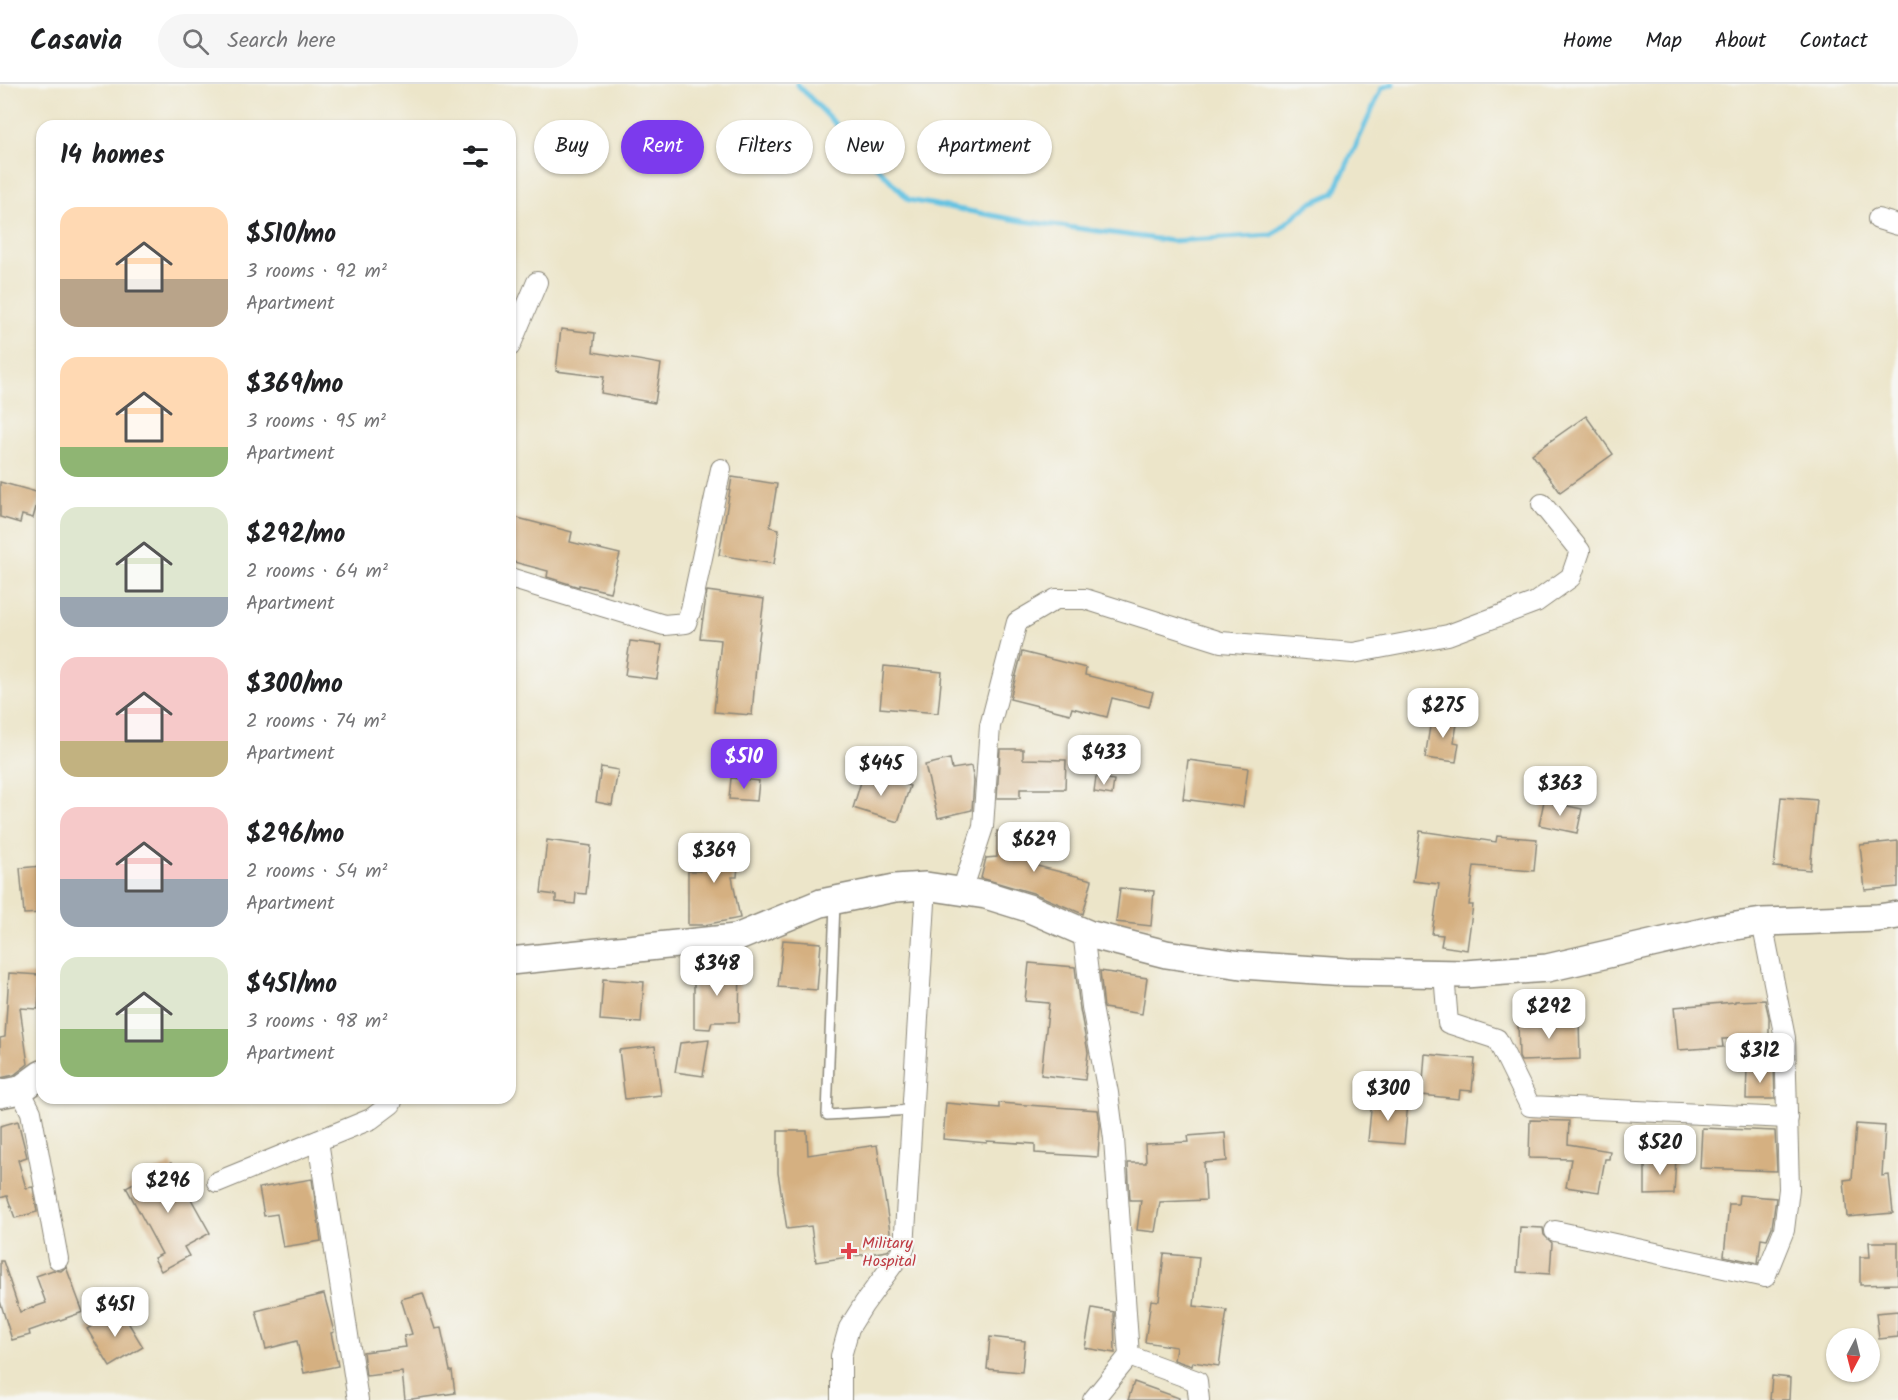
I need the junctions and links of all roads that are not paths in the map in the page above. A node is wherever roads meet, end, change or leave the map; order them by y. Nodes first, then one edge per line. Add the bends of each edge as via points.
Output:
1 (1878, 219) dead end
2 (1898, 225) edge
3 (537, 282) dead end
4 (516, 332) edge
5 (721, 469) dead end
6 (1542, 504) dead end
7 (516, 580) edge
8 (926, 886) junction
9 (962, 891) junction
10 (835, 900) junction
11 (1898, 915) edge
12 (1762, 922) junction
13 (1083, 932) junction
14 (516, 960) edge
15 (1444, 974) junction
16 (36, 1077) edge
17 (10, 1092) edge
18 (391, 1104) edge
19 (913, 1110) junction
20 (1788, 1118) junction
21 (318, 1141) junction
22 (217, 1182) dead end
23 (1555, 1232) dead end
24 (58, 1258) dead end
25 (1129, 1356) junction
26 (358, 1400) edge
27 (841, 1400) edge
28 (1093, 1400) edge
29 (1199, 1400) edge

1 - 2 street
3 - 4 street
5 - 7 street via 686,623 664,626
6 - 9 street via 1580,551 1571,577 1536,602 1448,635 1353,653 1221,642 1085,599 1056,599 1017,622 990,726 983,827
8 - 9 street
8 - 10 street
8 - 19 street
9 - 13 street via 1028,908
10 - 14 street via 736,938
10 - 19 lane via 827,1115
11 - 12 street
12 - 15 street via 1547,968
12 - 20 street via 1785,1038
13 - 15 street via 1166,954 1241,965
13 - 25 street via 1114,1139
15 - 20 street via 1448,1023 1497,1039 1530,1106
16 - 17 street
17 - 24 street via 31,1112
18 - 21 street via 372,1119
19 - 27 street via 904,1249 849,1328 841,1356
20 - 23 street via 1789,1189 1784,1230 1765,1277
21 - 22 street
21 - 26 street
25 - 28 street
25 - 29 street via 1197,1381

